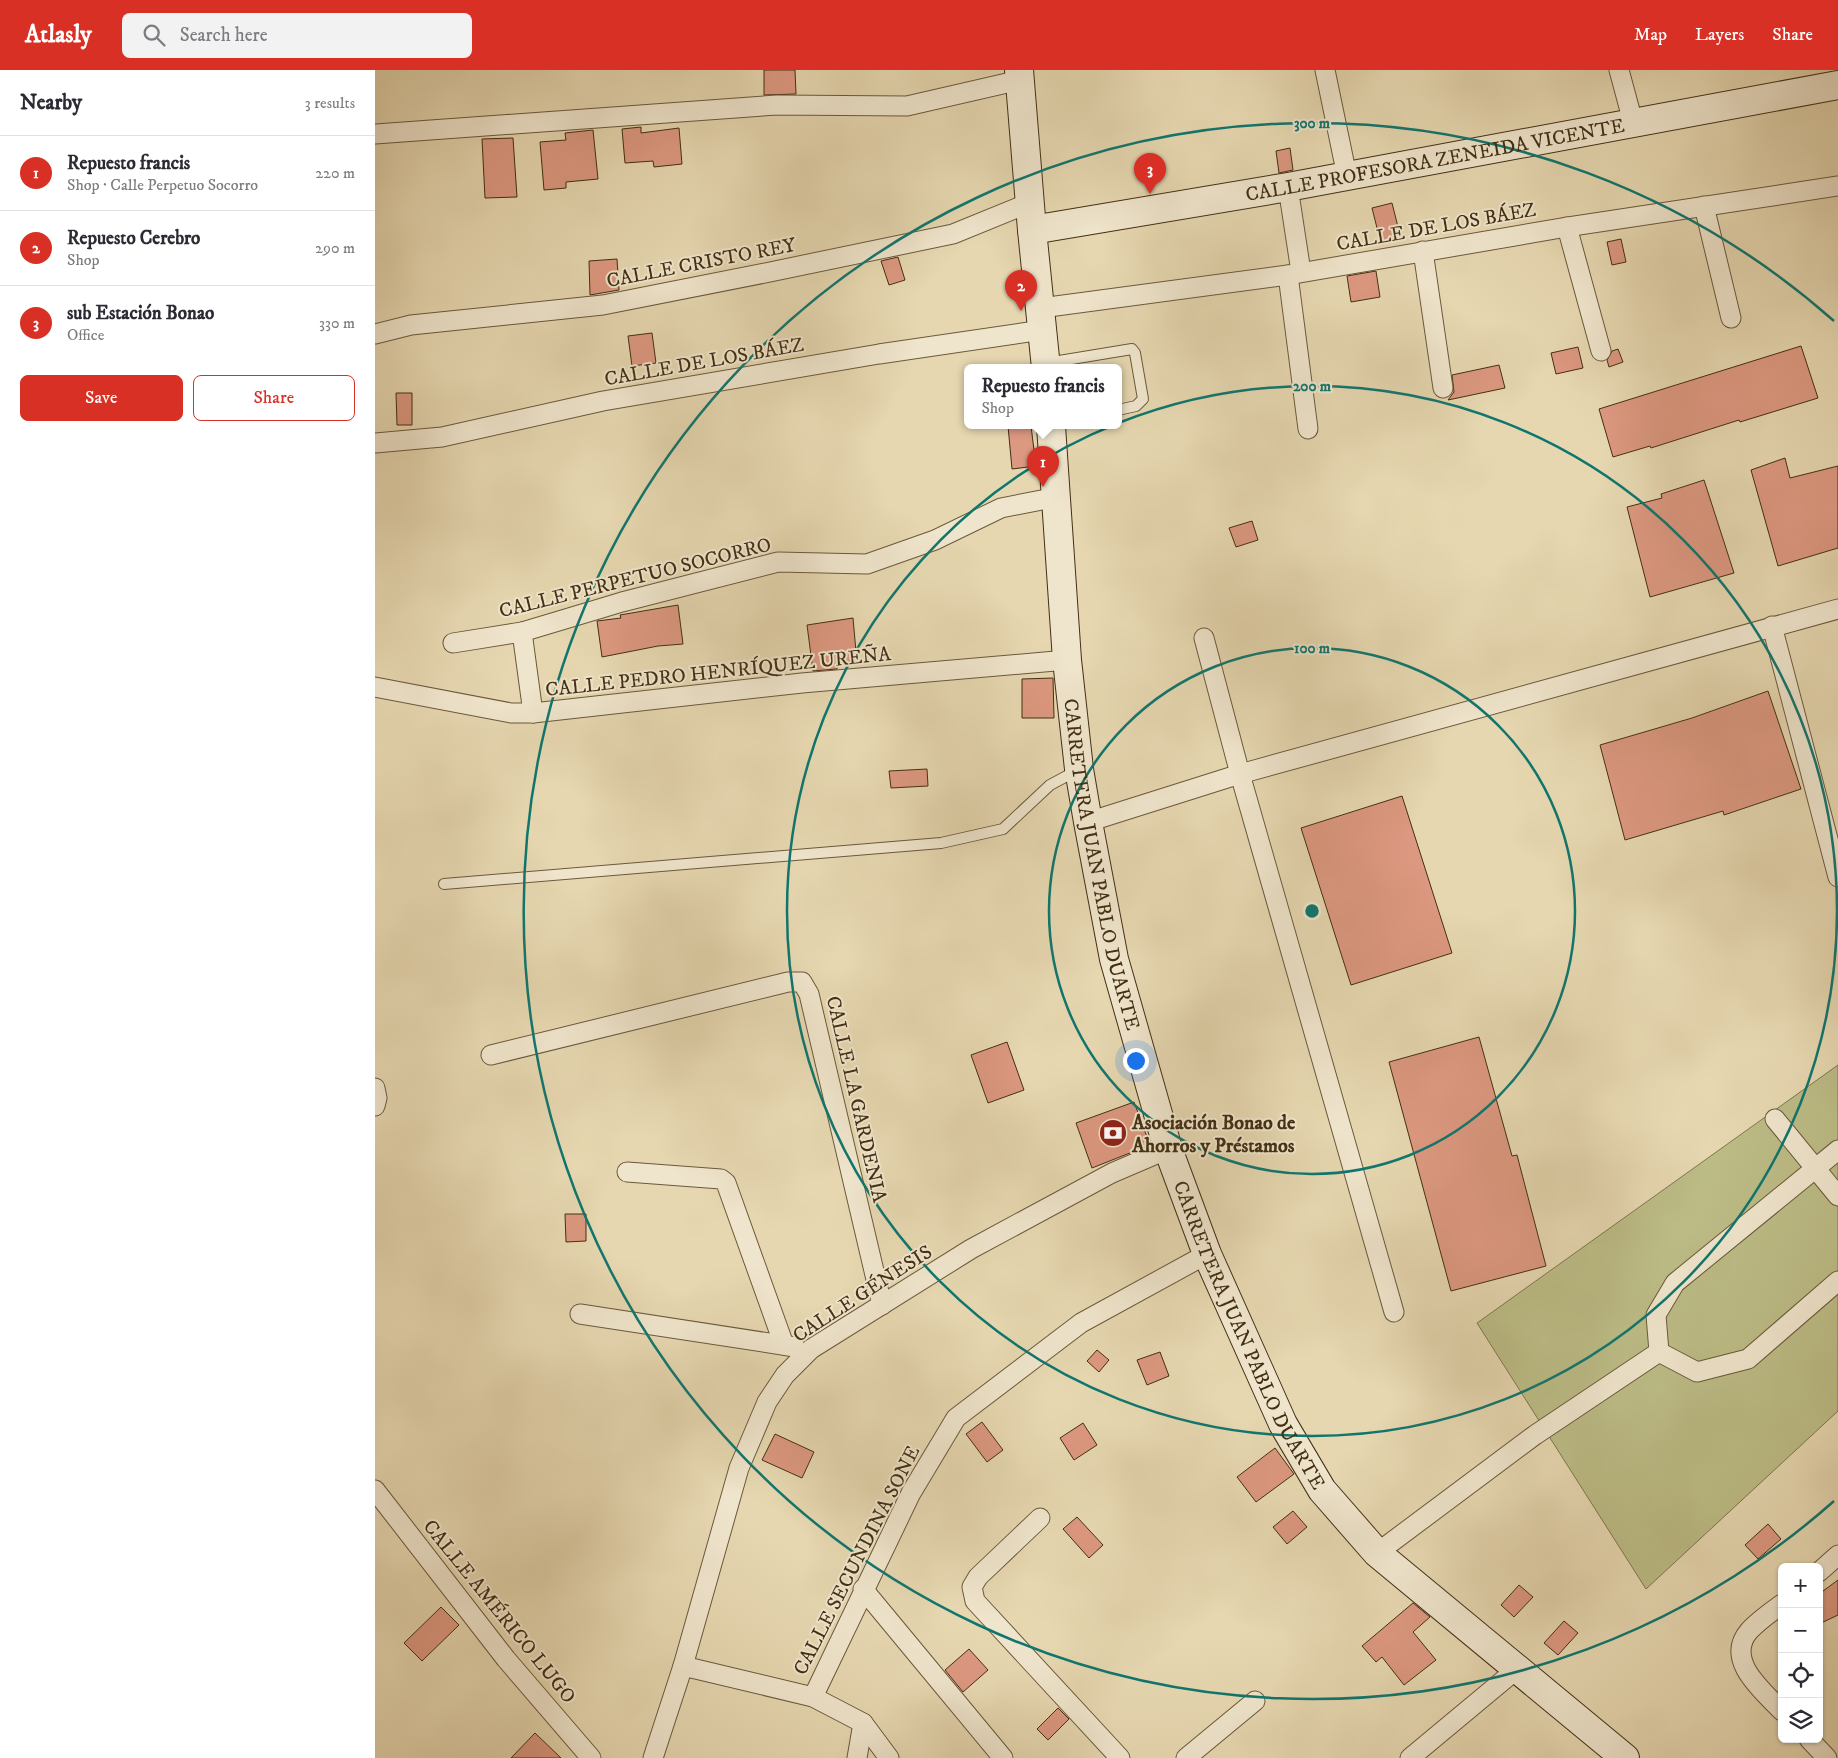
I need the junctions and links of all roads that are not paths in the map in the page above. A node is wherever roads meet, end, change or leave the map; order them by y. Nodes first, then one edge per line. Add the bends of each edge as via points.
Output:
1 (1325, 70) edge
2 (1619, 70) edge
3 (1020, 75) edge
4 (1838, 85) edge
5 (1633, 122) junction
6 (375, 134) edge
7 (1347, 176) junction
8 (1838, 186) edge
9 (1288, 188) junction
10 (1029, 203) junction
11 (1704, 206) junction
12 (1567, 227) junction
13 (1032, 230) junction
14 (1423, 251) junction
15 (1295, 274) junction
16 (1731, 318) dead end
17 (1042, 319) junction
18 (375, 334) edge
19 (1601, 351) dead end
20 (1046, 364) edge
21 (1056, 364) edge
22 (1443, 388) dead end
23 (1122, 409) edge
24 (1051, 429) edge
25 (1307, 429) dead end
26 (375, 443) edge
27 (1057, 497) junction
28 (1838, 609) edge
29 (1772, 626) junction
30 (522, 632) junction
31 (1204, 638) dead end
32 (453, 643) dead end
33 (1067, 660) junction
34 (375, 687) edge
35 (533, 713) junction
36 (1079, 770) junction
37 (1240, 774) junction
38 (1087, 822) junction
39 (1838, 877) edge
40 (444, 884) dead end
41 (491, 1055) dead end
42 (375, 1088) edge
43 (375, 1106) edge
44 (1775, 1119) dead end
45 (1168, 1149) junction
46 (1838, 1150) edge
47 (1815, 1168) junction
48 (627, 1172) dead end
49 (1838, 1196) edge
50 (1207, 1254) junction
51 (1838, 1281) edge
52 (882, 1305) junction
53 (1393, 1312) dead end
54 (580, 1314) dead end
55 (784, 1345) junction
56 (811, 1349) junction
57 (1659, 1352) junction
58 (375, 1490) edge
59 (1040, 1518) dead end
60 (1377, 1553) junction
61 (1838, 1555) edge
62 (1823, 1568) edge
63 (863, 1589) junction
64 (1778, 1607) edge
65 (683, 1666) junction
66 (1517, 1669) junction
67 (813, 1698) junction
68 (1255, 1701) dead end
69 (1778, 1707) edge
70 (863, 1723) junction
71 (1813, 1743) edge
72 (591, 1758) edge
73 (653, 1758) edge
74 (857, 1758) edge
75 (889, 1758) edge
76 (1003, 1758) edge
77 (1120, 1758) edge
78 (1186, 1758) edge
79 (1410, 1758) edge
80 (1625, 1758) edge
81 (1827, 1758) edge

1 - 7 street
2 - 5 street
3 - 6 street via 907,106 777,106
3 - 10 main road
4 - 5 main road, CALLE PROFESORA ZENEIDA VICENTE
5 - 7 main road, CALLE PROFESORA ZENEIDA VICENTE
7 - 9 main road, CALLE PROFESORA ZENEIDA VICENTE
8 - 11 street, CALLE DE LOS BÁEZ
9 - 13 main road, CALLE PROFESORA ZENEIDA VICENTE
9 - 15 street
10 - 13 main road
10 - 18 street, CALLE CRISTO REY via 953,234 770,272 603,305 411,325
11 - 12 street, CALLE DE LOS BÁEZ
11 - 16 street
12 - 14 street, CALLE DE LOS BÁEZ
12 - 19 street
13 - 17 main road
14 - 15 street, CALLE DE LOS BÁEZ
14 - 22 street
15 - 17 street, CALLE DE LOS BÁEZ
15 - 25 street
17 - 20 main road
17 - 26 street, CALLE DE LOS BÁEZ via 879,354 603,400 441,437
21 - 23 lane via 1132,349 1143,398 1136,406
24 - 27 main road, CARRETERA JUAN PABLO DUARTE
27 - 30 street, CALLE PERPETUO SOCORRO via 1001,508 935,540 867,564 778,562
27 - 33 main road, CARRETERA JUAN PABLO DUARTE
28 - 29 street
29 - 37 street
29 - 39 street
30 - 32 street, CALLE PERPETUO SOCORRO
30 - 35 street
31 - 37 street
33 - 35 street, CALLE PEDRO HENRÍQUEZ UREÑA via 802,682
33 - 36 main road, CARRETERA JUAN PABLO DUARTE
34 - 35 street, CALLE PEDRO HENRÍQUEZ UREÑA via 511,712
36 - 38 main road, CARRETERA JUAN PABLO DUARTE
36 - 40 lane via 1050,785 1003,828 941,843
37 - 38 street
37 - 53 street
38 - 45 main road, CARRETERA JUAN PABLO DUARTE via 1114,959
41 - 52 street, CALLE LA GARDENIA via 788,982 802,982 809,994
42 - 43 street
44 - 47 street
45 - 50 main road, CARRETERA JUAN PABLO DUARTE
45 - 52 street, CALLE GÉNESIS via 1112,1173 971,1250
46 - 47 street
47 - 49 street
47 - 57 street via 1675,1283 1656,1316
48 - 55 street via 721,1179 726,1183
50 - 60 main road, CARRETERA JUAN PABLO DUARTE via 1283,1424 1322,1490
50 - 63 street, CALLE SECUNDINA SONE via 1081,1323 956,1418 911,1493
51 - 57 street via 1748,1359 1697,1372
52 - 56 street, CALLE GÉNESIS
54 - 55 street
55 - 56 street
56 - 65 street, CALLE GÉNESIS via 785,1375 767,1402 739,1468
57 - 60 street via 1535,1435
58 - 72 street, CALLE AMÉRICO LUGO via 506,1659
59 - 77 street via 978,1576 972,1587 975,1601
60 - 66 main road, CARRETERA JUAN PABLO DUARTE
61 - 62 street
63 - 67 street, CALLE SECUNDINA SONE
63 - 76 street
64 - 69 street via 1749,1631 1741,1643 1741,1658 1750,1678
65 - 67 street
65 - 73 street, CALLE GÉNESIS
66 - 79 street
66 - 80 main road, CARRETERA JUAN PABLO DUARTE
67 - 70 street
68 - 78 street
70 - 74 street
70 - 75 street
71 - 81 street

